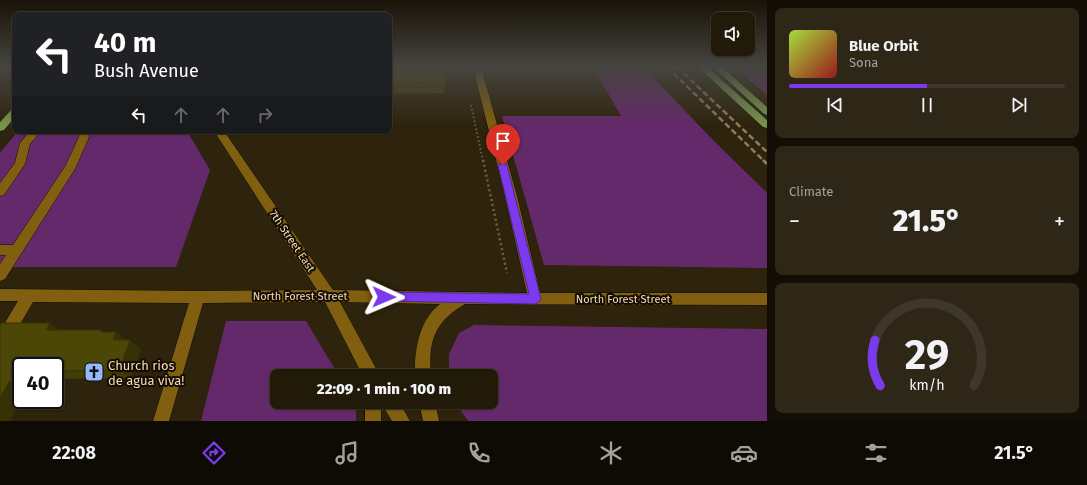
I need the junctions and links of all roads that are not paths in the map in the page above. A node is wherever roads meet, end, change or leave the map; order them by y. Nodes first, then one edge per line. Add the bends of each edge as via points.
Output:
1 (482, 87) edge
2 (727, 87) edge
3 (736, 87) edge
4 (12, 114) edge
5 (764, 116) edge
6 (767, 126) edge
7 (0, 128) edge
8 (33, 134) edge
9 (83, 134) edge
10 (221, 134) edge
11 (0, 192) edge
12 (0, 250) edge
13 (16, 250) junction
14 (0, 275) edge
15 (0, 295) edge
16 (28, 295) junction
17 (329, 296) junction
18 (198, 297) junction
19 (464, 298) junction
20 (535, 299) junction
21 (767, 300) edge
22 (0, 345) edge
23 (368, 369) edge
24 (422, 369) edge
25 (373, 409) edge
26 (394, 409) edge
27 (428, 409) edge
28 (161, 421) edge
29 (373, 421) edge
30 (402, 421) edge
31 (431, 421) edge

1 - 20 street
2 - 5 main road
3 - 5 main road
4 - 7 main road
5 - 6 main road
8 - 11 street via 25,143 20,164
9 - 13 street via 71,166
10 - 17 street, 7th Street East
12 - 13 street
13 - 14 street
15 - 16 street, North Forest Street
16 - 18 street, North Forest Street
16 - 22 street
17 - 18 street, North Forest Street
17 - 19 street, North Forest Street
17 - 23 street, 7th Street East
18 - 28 street
19 - 20 street, North Forest Street
19 - 24 street via 437,316 425,343
20 - 21 street, North Forest Street
25 - 29 street
26 - 30 street
27 - 31 street

